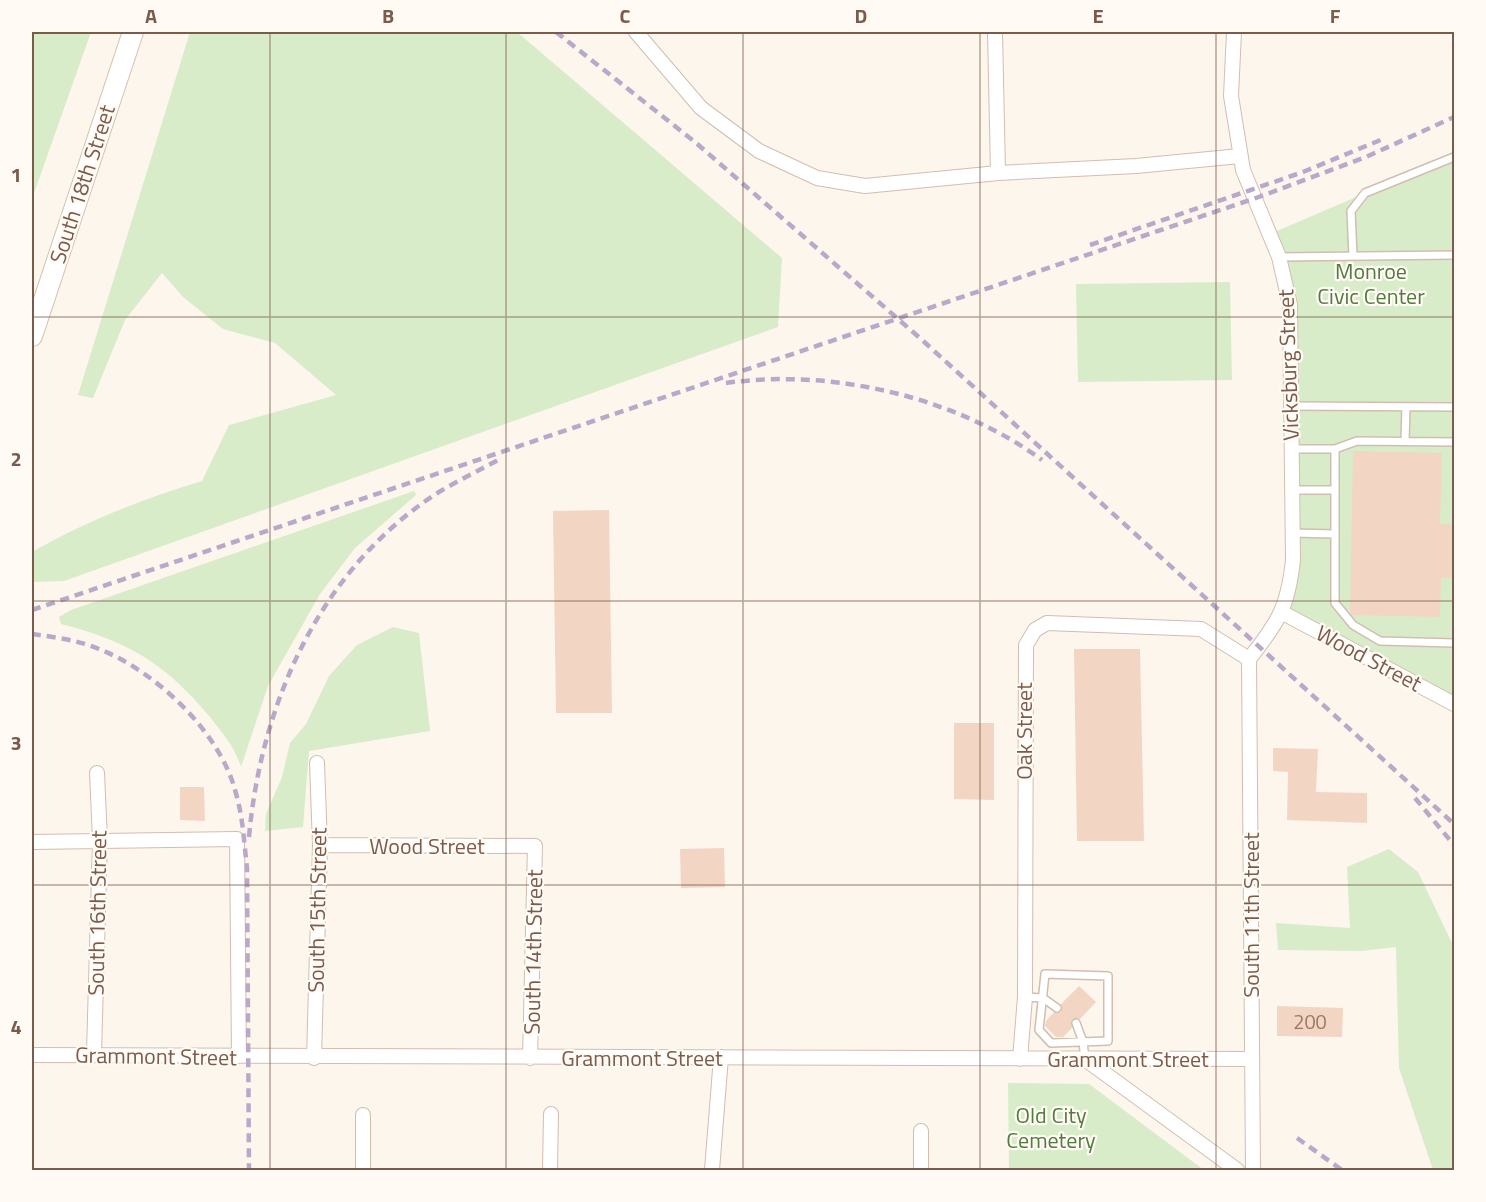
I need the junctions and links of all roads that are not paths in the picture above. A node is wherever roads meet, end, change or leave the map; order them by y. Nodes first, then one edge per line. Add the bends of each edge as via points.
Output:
1 (133, 32) edge
2 (636, 32) edge
3 (994, 32) edge
4 (1234, 32) edge
5 (1240, 156) junction
6 (1455, 157) edge
7 (998, 173) junction
8 (1455, 255) edge
9 (1353, 256) junction
10 (1279, 257) junction
11 (32, 336) edge
12 (1291, 406) junction
13 (1406, 407) junction
14 (1455, 407) edge
15 (1405, 441) junction
16 (1455, 442) edge
17 (1292, 449) junction
18 (1335, 449) junction
19 (1292, 490) junction
20 (1335, 490) junction
21 (1292, 533) junction
22 (1335, 534) junction
23 (1283, 613) junction
24 (1455, 643) edge
25 (1249, 659) junction
26 (1455, 704) edge
27 (317, 763) dead end
28 (97, 773) dead end
29 (100, 840) junction
30 (32, 842) edge
31 (320, 845) junction
32 (535, 846) joint
33 (1025, 998) junction
34 (1043, 998) junction
35 (1058, 1008) dead end
36 (1076, 1023) dead end
37 (1083, 1042) junction
38 (94, 1053) junction
39 (32, 1055) edge
40 (238, 1056) junction
41 (721, 1057) junction
42 (314, 1058) junction
43 (530, 1058) junction
44 (1020, 1059) junction
45 (1085, 1059) junction
46 (1252, 1059) junction
47 (551, 1114) dead end
48 (363, 1115) dead end
49 (921, 1131) dead end
50 (363, 1170) edge
51 (550, 1170) edge
52 (712, 1170) edge
53 (921, 1170) edge
54 (1237, 1170) edge
55 (1253, 1170) edge

1 - 11 main road, South 18th Street
2 - 7 street via 701,108 759,151 817,178 865,186
3 - 7 street
4 - 5 street, Vicksburg Street via 1231,96
5 - 7 street
5 - 10 street, Vicksburg Street
6 - 9 lane via 1365,193 1351,210
8 - 9 lane
9 - 10 lane
10 - 12 street, Vicksburg Street via 1290,305
12 - 13 lane
12 - 17 street, Vicksburg Street
13 - 14 lane
13 - 15 lane
15 - 16 lane
15 - 18 lane via 1357,441
17 - 18 lane
17 - 19 street, Vicksburg Street
18 - 20 lane
19 - 20 lane
19 - 21 street, Vicksburg Street
20 - 22 lane
21 - 22 lane
21 - 23 street, Vicksburg Street via 1290,590
22 - 24 lane via 1335,603 1353,625 1380,641
23 - 25 street, Vicksburg Street
23 - 26 street, Wood Street
25 - 33 street, Oak Street via 1201,629 1047,623 1035,630 1026,645 1024,661
25 - 46 street, South 11th Street
27 - 31 street, South 15th Street
28 - 29 street, South 16th Street
29 - 30 street
29 - 38 street, South 16th Street
29 - 40 street via 237,839
31 - 32 street, Wood Street
31 - 42 street, South 15th Street
32 - 43 street, South 14th Street
33 - 34 lane
33 - 44 street, Oak Street
34 - 35 lane
34 - 37 lane via 1039,1030 1051,1042
34 - 37 lane via 1045,974 1108,976 1108,1041
36 - 37 lane
37 - 45 lane
38 - 39 street, Grammont Street
38 - 40 street, Grammont Street
40 - 42 street, Grammont Street
41 - 43 street, Grammont Street
41 - 44 street, Grammont Street
41 - 52 street
42 - 43 street, Grammont Street
44 - 45 street, Grammont Street
45 - 46 street, Grammont Street
45 - 54 street
46 - 55 street, South 11th Street
47 - 51 street
48 - 50 street
49 - 53 street

